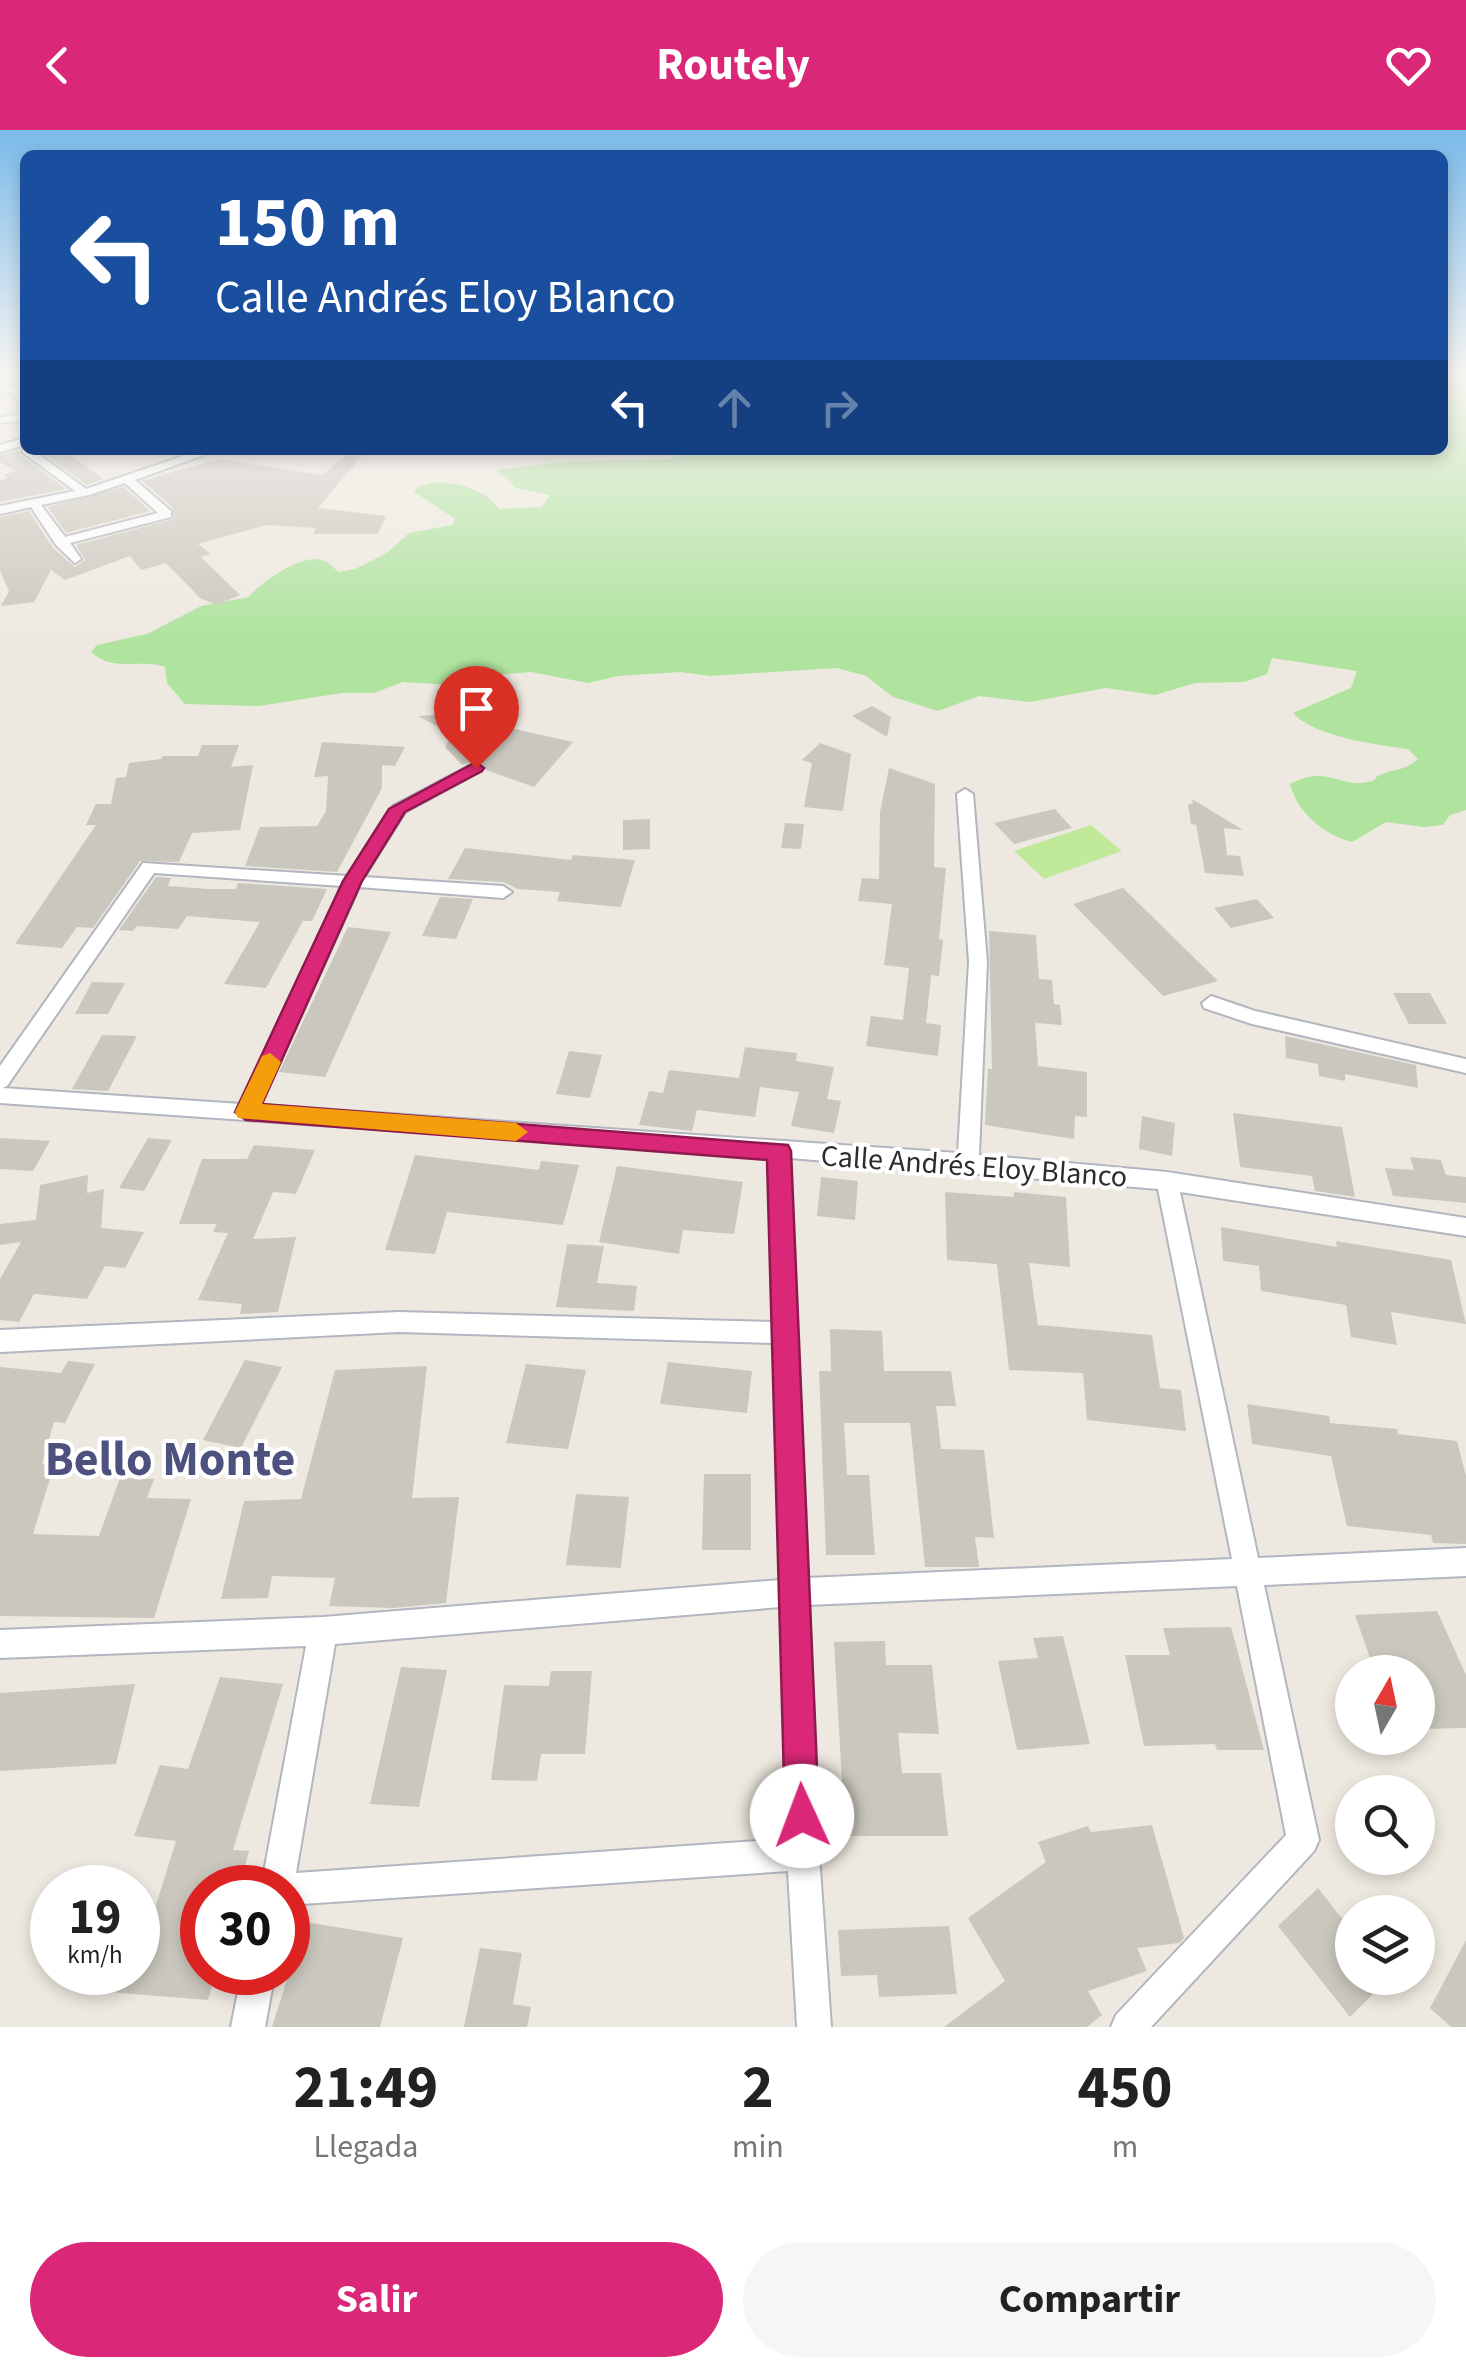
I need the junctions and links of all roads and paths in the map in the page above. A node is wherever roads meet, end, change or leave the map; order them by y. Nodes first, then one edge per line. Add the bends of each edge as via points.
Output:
1 (46, 464) edge
2 (174, 464) edge
3 (128, 480) junction
4 (85, 494) junction
5 (34, 505) junction
6 (0, 510) edge
7 (60, 542) junction
8 (75, 559) dead end
9 (476, 768) dead end
10 (965, 794) dead end
11 (353, 881) junction
12 (503, 892) dead end
13 (1211, 1003) dead end
14 (1466, 1066) edge
15 (0, 1081) edge
16 (0, 1095) edge
17 (246, 1112) junction
18 (779, 1151) junction
19 (968, 1162) junction
20 (1166, 1181) junction
21 (1466, 1227) edge
22 (786, 1333) junction
23 (0, 1342) edge
24 (1466, 1562) edge
25 (1250, 1570) junction
26 (795, 1592) junction
27 (323, 1631) junction
28 (0, 1644) edge
29 (803, 1854) junction
30 (281, 1865) edge
31 (310, 1888) edge
32 (254, 1995) edge
33 (248, 2027) edge
34 (814, 2027) edge
35 (1128, 2027) edge

1 - 4 street
2 - 3 street
3 - 4 street
3 - 7 street via 165,517
4 - 5 street
5 - 6 street
5 - 7 street
7 - 8 street
9 - 11 street via 398,809
10 - 19 street via 978,962
11 - 12 street
11 - 15 street via 149,867
11 - 17 street
13 - 14 street
16 - 17 street, Calle Andrés Eloy Blanco
17 - 18 street, Calle Andrés Eloy Blanco
18 - 19 street, Calle Andrés Eloy Blanco
18 - 22 street
19 - 20 street, Calle Andrés Eloy Blanco
20 - 21 street, Calle Andrés Eloy Blanco
20 - 25 street
22 - 23 street via 399,1322
22 - 26 street
24 - 25 street
25 - 26 street
25 - 35 street via 1304,1840
26 - 27 street
26 - 29 street
27 - 28 street
27 - 30 street
29 - 31 street
29 - 34 street
32 - 33 street

